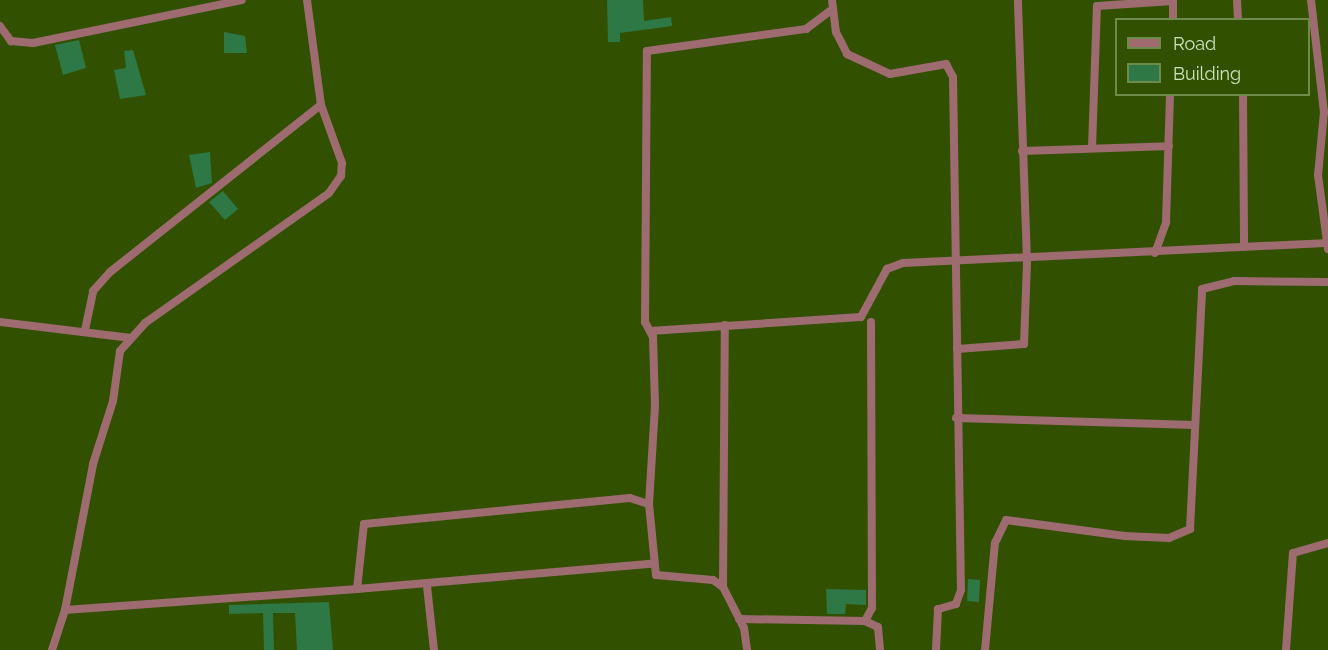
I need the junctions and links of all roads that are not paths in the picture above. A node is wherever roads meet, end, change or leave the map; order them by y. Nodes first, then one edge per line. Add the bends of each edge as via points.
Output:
1 (242, 0) edge
2 (307, 0) edge
3 (832, 0) edge
4 (1018, 0) edge
5 (1237, 0) edge
6 (1311, 0) edge
7 (1173, 1) edge
8 (830, 10) junction
9 (1173, 18) edge
10 (1238, 18) edge
11 (0, 26) edge
12 (1170, 96) edge
13 (1243, 96) edge
14 (1325, 97) edge
15 (321, 105) junction
16 (1169, 146) junction
17 (1092, 148) junction
18 (1022, 151) junction
19 (1327, 246) edge
20 (1244, 247) junction
21 (1155, 253) junction
22 (957, 260) junction
23 (1027, 261) junction
24 (1328, 282) edge
25 (0, 322) edge
26 (871, 322) dead end
27 (725, 325) junction
28 (85, 330) junction
29 (650, 331) junction
30 (131, 338) junction
31 (957, 349) junction
32 (956, 418) junction
33 (1195, 425) junction
34 (649, 504) junction
35 (1328, 543) edge
36 (651, 564) junction
37 (427, 586) junction
38 (723, 587) junction
39 (357, 589) junction
40 (65, 610) junction
41 (739, 619) junction
42 (865, 621) junction
43 (52, 650) edge
44 (434, 650) edge
45 (747, 650) edge
46 (880, 650) edge
47 (936, 650) edge
48 (985, 650) edge
49 (1286, 650) edge

1 - 11 street via 33,43 11,41
2 - 15 street
3 - 8 street
4 - 18 street
5 - 10 street
6 - 14 street
7 - 9 street
7 - 17 street via 1098,6
8 - 22 street via 847,54 868,67 890,74 946,64 951,69
8 - 29 street via 806,29 647,51 645,322
12 - 16 street
13 - 20 street
14 - 19 street via 1318,175
15 - 28 street via 110,272 93,291
15 - 30 street via 342,163 329,193 208,274
16 - 17 street
16 - 21 street via 1166,222
17 - 18 street
18 - 23 street
19 - 20 street
20 - 21 street
21 - 23 street
22 - 23 street
22 - 27 street via 887,269 861,317
22 - 31 street
23 - 31 street via 1024,344
24 - 33 street via 1234,281 1202,289
25 - 28 street
26 - 42 street via 873,598 871,618
27 - 29 street
27 - 38 street
28 - 30 street
29 - 34 street via 655,468
30 - 40 street via 120,351 113,401 93,464
31 - 32 street
32 - 33 street
32 - 47 street via 961,590 956,603 938,609
33 - 48 street via 1190,529 1169,537 1125,536 1006,520 995,543
34 - 36 street
34 - 39 street via 630,498 364,524
35 - 49 street via 1293,553
36 - 37 street
36 - 38 street via 656,575 713,580
37 - 39 street
37 - 44 street
38 - 41 street
39 - 40 street
40 - 43 street
41 - 42 street
41 - 45 street
42 - 46 street via 878,627

